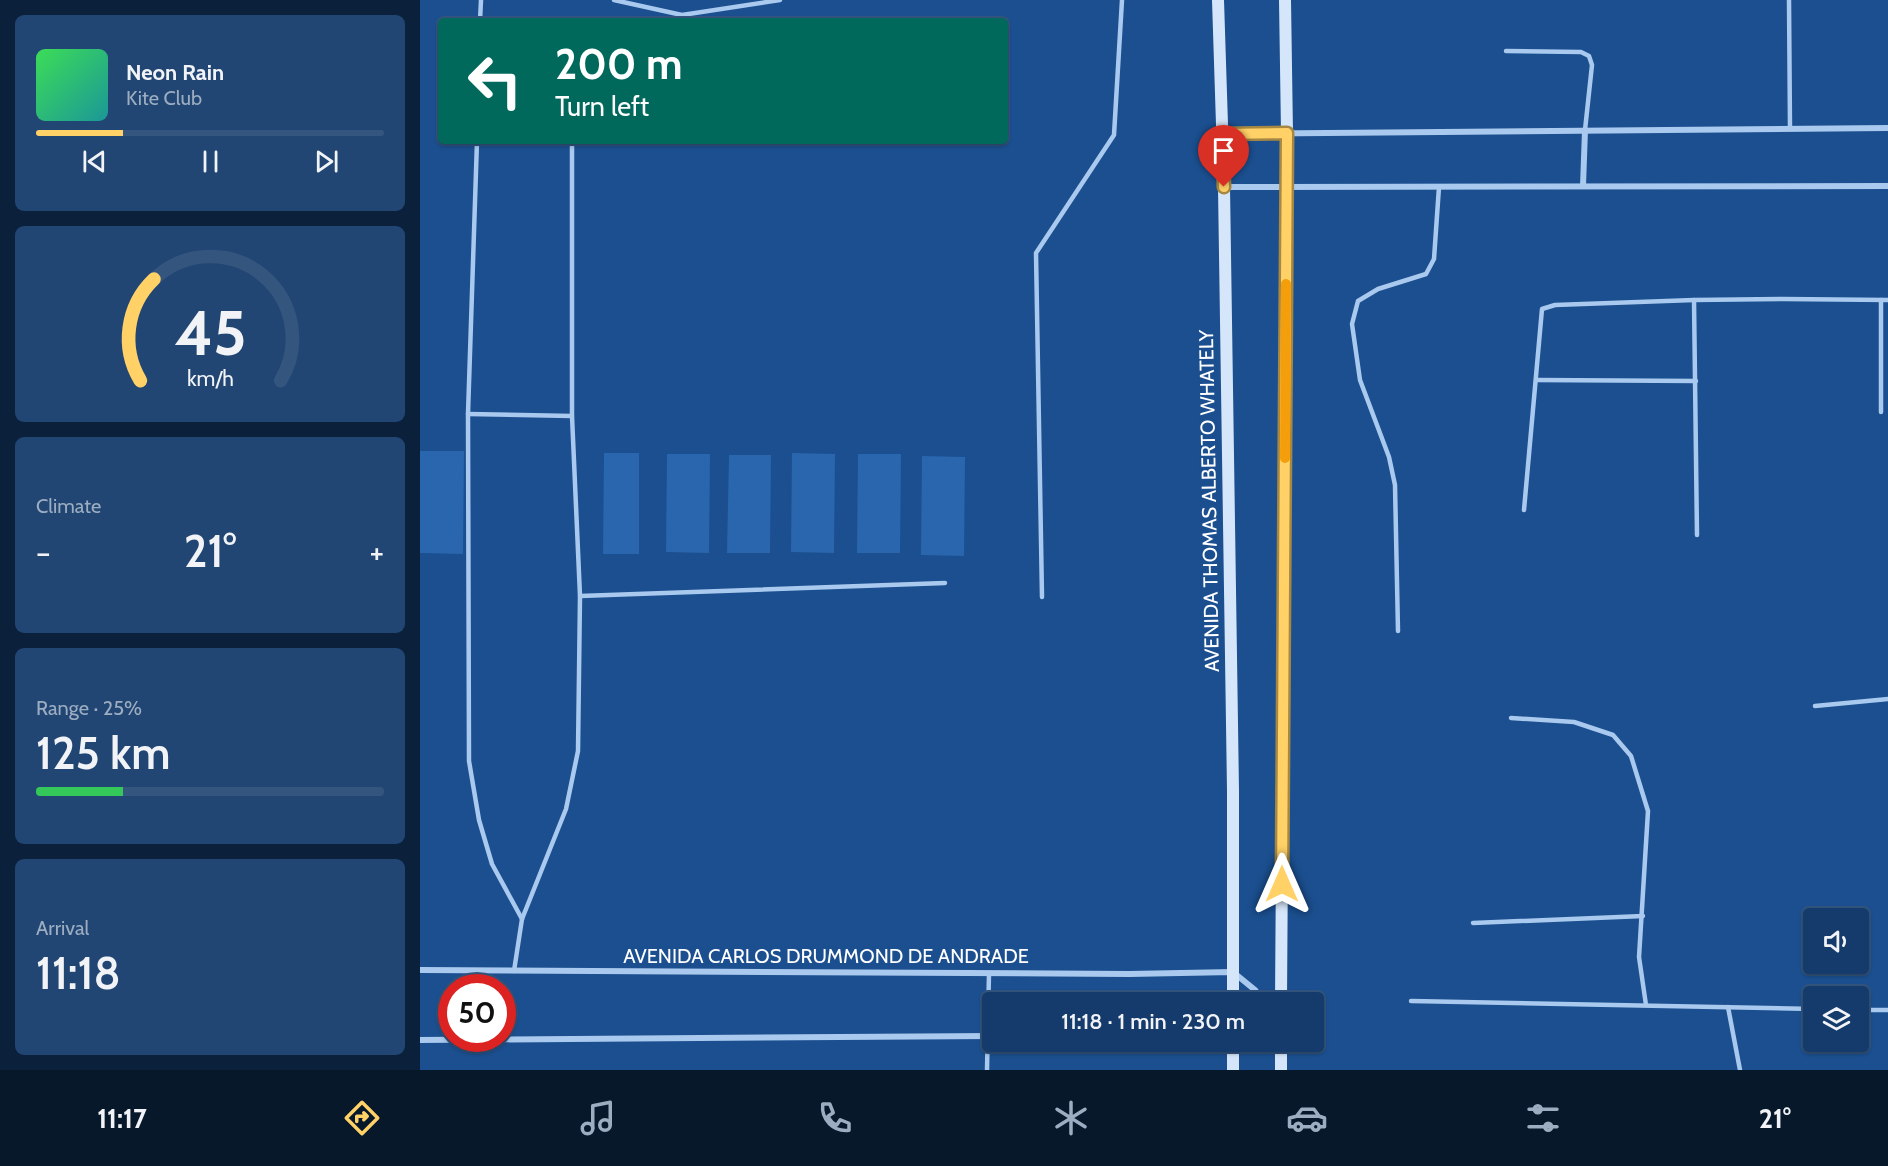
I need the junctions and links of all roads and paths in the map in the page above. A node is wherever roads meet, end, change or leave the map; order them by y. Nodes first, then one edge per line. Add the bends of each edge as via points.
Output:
1 (481, 0) edge
2 (614, 0) edge
3 (780, 0) edge
4 (1122, 0) edge
5 (1218, 0) edge
6 (1285, 0) edge
7 (1789, 0) edge
8 (480, 18) edge
9 (1506, 51) dead end
10 (1888, 128) edge
11 (1790, 129) junction
12 (1585, 130) junction
13 (1287, 133) junction
14 (1222, 134) junction
15 (477, 144) edge
16 (572, 144) edge
17 (1583, 186) junction
18 (1888, 186) edge
19 (1224, 187) junction
20 (1287, 187) junction
21 (1439, 187) junction
22 (1694, 300) junction
23 (1881, 300) junction
24 (1888, 300) edge
25 (1536, 380) junction
26 (1696, 381) junction
27 (1881, 412) dead end
28 (468, 414) junction
29 (572, 416) junction
30 (1524, 510) dead end
31 (1697, 535) dead end
32 (945, 583) dead end
33 (580, 596) junction
34 (1042, 597) dead end
35 (1398, 631) dead end
36 (1888, 699) edge
37 (1815, 706) dead end
38 (1511, 718) dead end
39 (1642, 916) junction
40 (522, 919) junction
41 (1473, 923) dead end
42 (420, 970) edge
43 (514, 971) junction
44 (1233, 972) junction
45 (989, 973) junction
46 (989, 992) edge
47 (1233, 992) edge
48 (1256, 992) edge
49 (1281, 992) edge
50 (1411, 1001) dead end
51 (1646, 1005) junction
52 (1728, 1007) junction
53 (1803, 1009) edge
54 (1869, 1010) edge
55 (1888, 1010) edge
56 (982, 1036) edge
57 (420, 1040) edge
58 (989, 1052) edge
59 (1233, 1052) edge
60 (1280, 1052) edge
61 (987, 1070) edge
62 (1233, 1070) edge
63 (1281, 1070) edge
64 (1740, 1070) edge

1 - 8 lane
2 - 3 lane via 682,15
4 - 34 lane via 1114,135 1036,253
5 - 14 main road, AVENIDA THOMAS ALBERTO WHATELY
6 - 13 main road
7 - 11 lane
9 - 12 lane via 1581,52 1588,56 1592,65
10 - 11 street
11 - 12 street
12 - 13 street
12 - 17 street
13 - 14 street
13 - 20 main road
14 - 19 main road, AVENIDA THOMAS ALBERTO WHATELY
15 - 28 lane
16 - 29 lane
17 - 18 street
17 - 21 street
19 - 20 street
19 - 44 main road, AVENIDA THOMAS ALBERTO WHATELY
20 - 21 street
20 - 49 main road
21 - 35 lane via 1434,259 1426,274 1378,289 1358,301 1352,324 1360,380 1395,484
22 - 23 lane
22 - 25 lane via 1555,305 1542,309
22 - 26 lane
23 - 24 lane
23 - 27 lane
25 - 26 lane
25 - 30 lane
26 - 31 lane
28 - 29 lane
28 - 40 lane via 469,761 479,820 492,864
29 - 33 lane
32 - 33 lane
33 - 40 lane via 578,751 566,808
36 - 37 lane
38 - 39 lane via 1574,722 1613,735 1631,756 1648,811
39 - 41 lane
39 - 51 lane via 1639,957
40 - 43 lane
42 - 43 street, AVENIDA CARLOS DRUMMOND DE ANDRADE
43 - 45 street, AVENIDA CARLOS DRUMMOND DE ANDRADE
44 - 45 street, AVENIDA CARLOS DRUMMOND DE ANDRADE
44 - 47 main road, AVENIDA THOMAS ALBERTO WHATELY
44 - 48 street
45 - 46 lane
50 - 51 lane
51 - 52 lane
52 - 53 lane
52 - 64 lane
54 - 55 lane
56 - 57 street
58 - 61 lane
59 - 62 main road
60 - 63 main road

